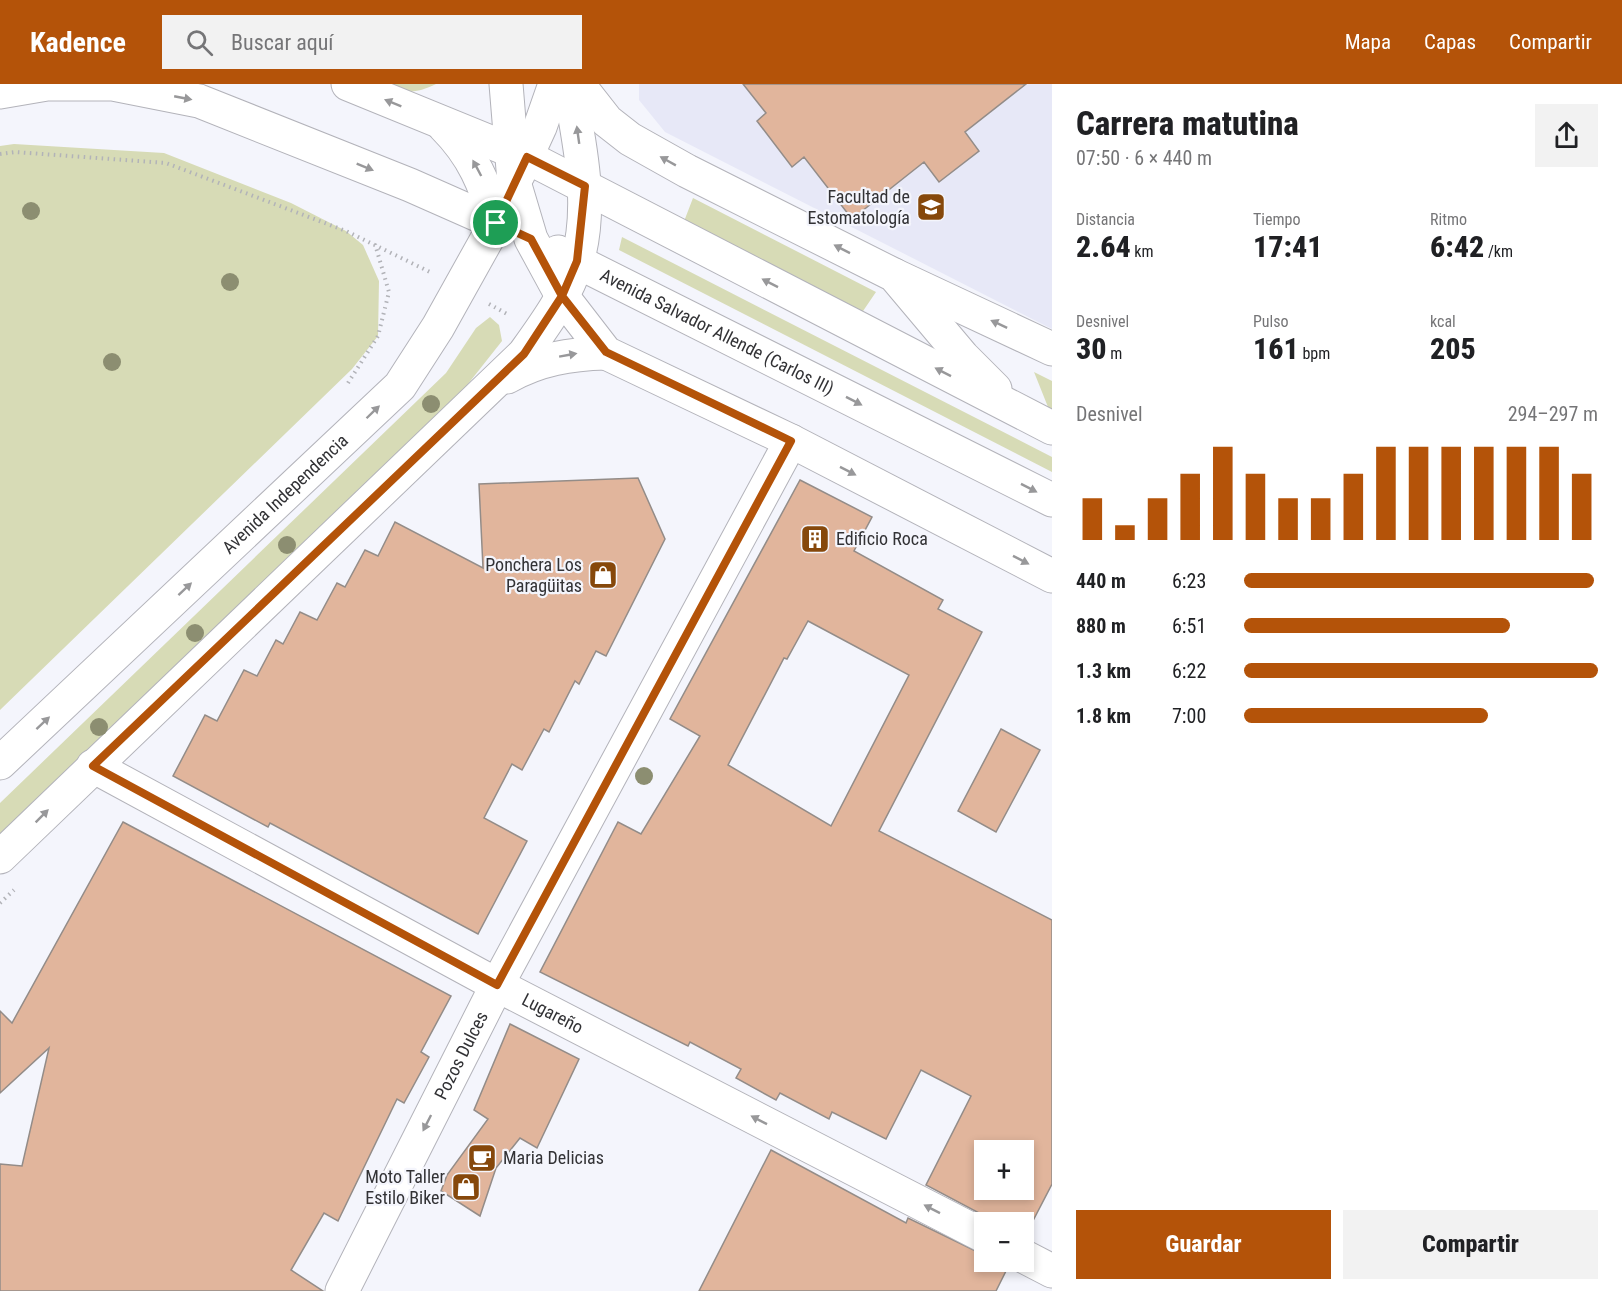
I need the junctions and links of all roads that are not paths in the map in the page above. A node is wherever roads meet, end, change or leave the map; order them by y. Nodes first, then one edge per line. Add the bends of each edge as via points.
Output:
1 (348, 84) edge
2 (506, 84) edge
3 (555, 84) edge
4 (569, 84) edge
5 (578, 84) edge
6 (0, 92) edge
7 (439, 121) junction
8 (517, 163) junction
9 (585, 186) junction
10 (496, 223) junction
11 (531, 239) junction
12 (577, 261) junction
13 (894, 275) junction
14 (562, 296) junction
15 (1052, 349) edge
16 (606, 352) junction
17 (494, 383) junction
18 (1014, 409) junction
19 (1052, 428) edge
20 (791, 441) junction
21 (1052, 500) edge
22 (1052, 576) edge
23 (0, 763) edge
24 (93, 766) junction
25 (0, 857) edge
26 (497, 985) junction
27 (974, 1231) edge
28 (1034, 1262) edge
29 (1052, 1271) edge
30 (342, 1291) edge

7 -> 1 main road
2 - 8 main road
3 - 8 main road, Avenida Independencia
9 -> 4 main road
13 -> 5 main road via 630,139 607,121
6 -> 10 main road, Avenida Salvador Allende (Carlos III) via 47,84 113,84 199,102
7 - 8 main road
10 -> 7 main road via 478,168 463,144
8 - 9 main road
8 - 10 main road, Avenida Independencia
8 - 11 main road
9 - 12 main road
18 -> 9 main road
10 - 11 main road, Avenida Salvador Allende (Carlos III)
23 -> 10 main road, Avenida Independencia via 400,386
11 - 12 main road, Avenida Salvador Allende (Carlos III)
11 - 14 main road
12 - 14 main road
12 -> 21 main road, Avenida Salvador Allende (Carlos III)
15 -> 13 main road
13 - 18 main road via 963,357
14 - 16 main road
14 - 17 main road via 524,354
17 -> 16 main road via 536,363
16 - 20 main road
17 - 24 main road
18 - 19 main road
20 -> 22 main road
20 - 26 main road, Pozos Dulces
25 -> 24 main road
24 - 26 main road, Lugareño
27 -> 26 main road, Lugareño
26 -> 30 main road, Pozos Dulces
28 - 29 main road

